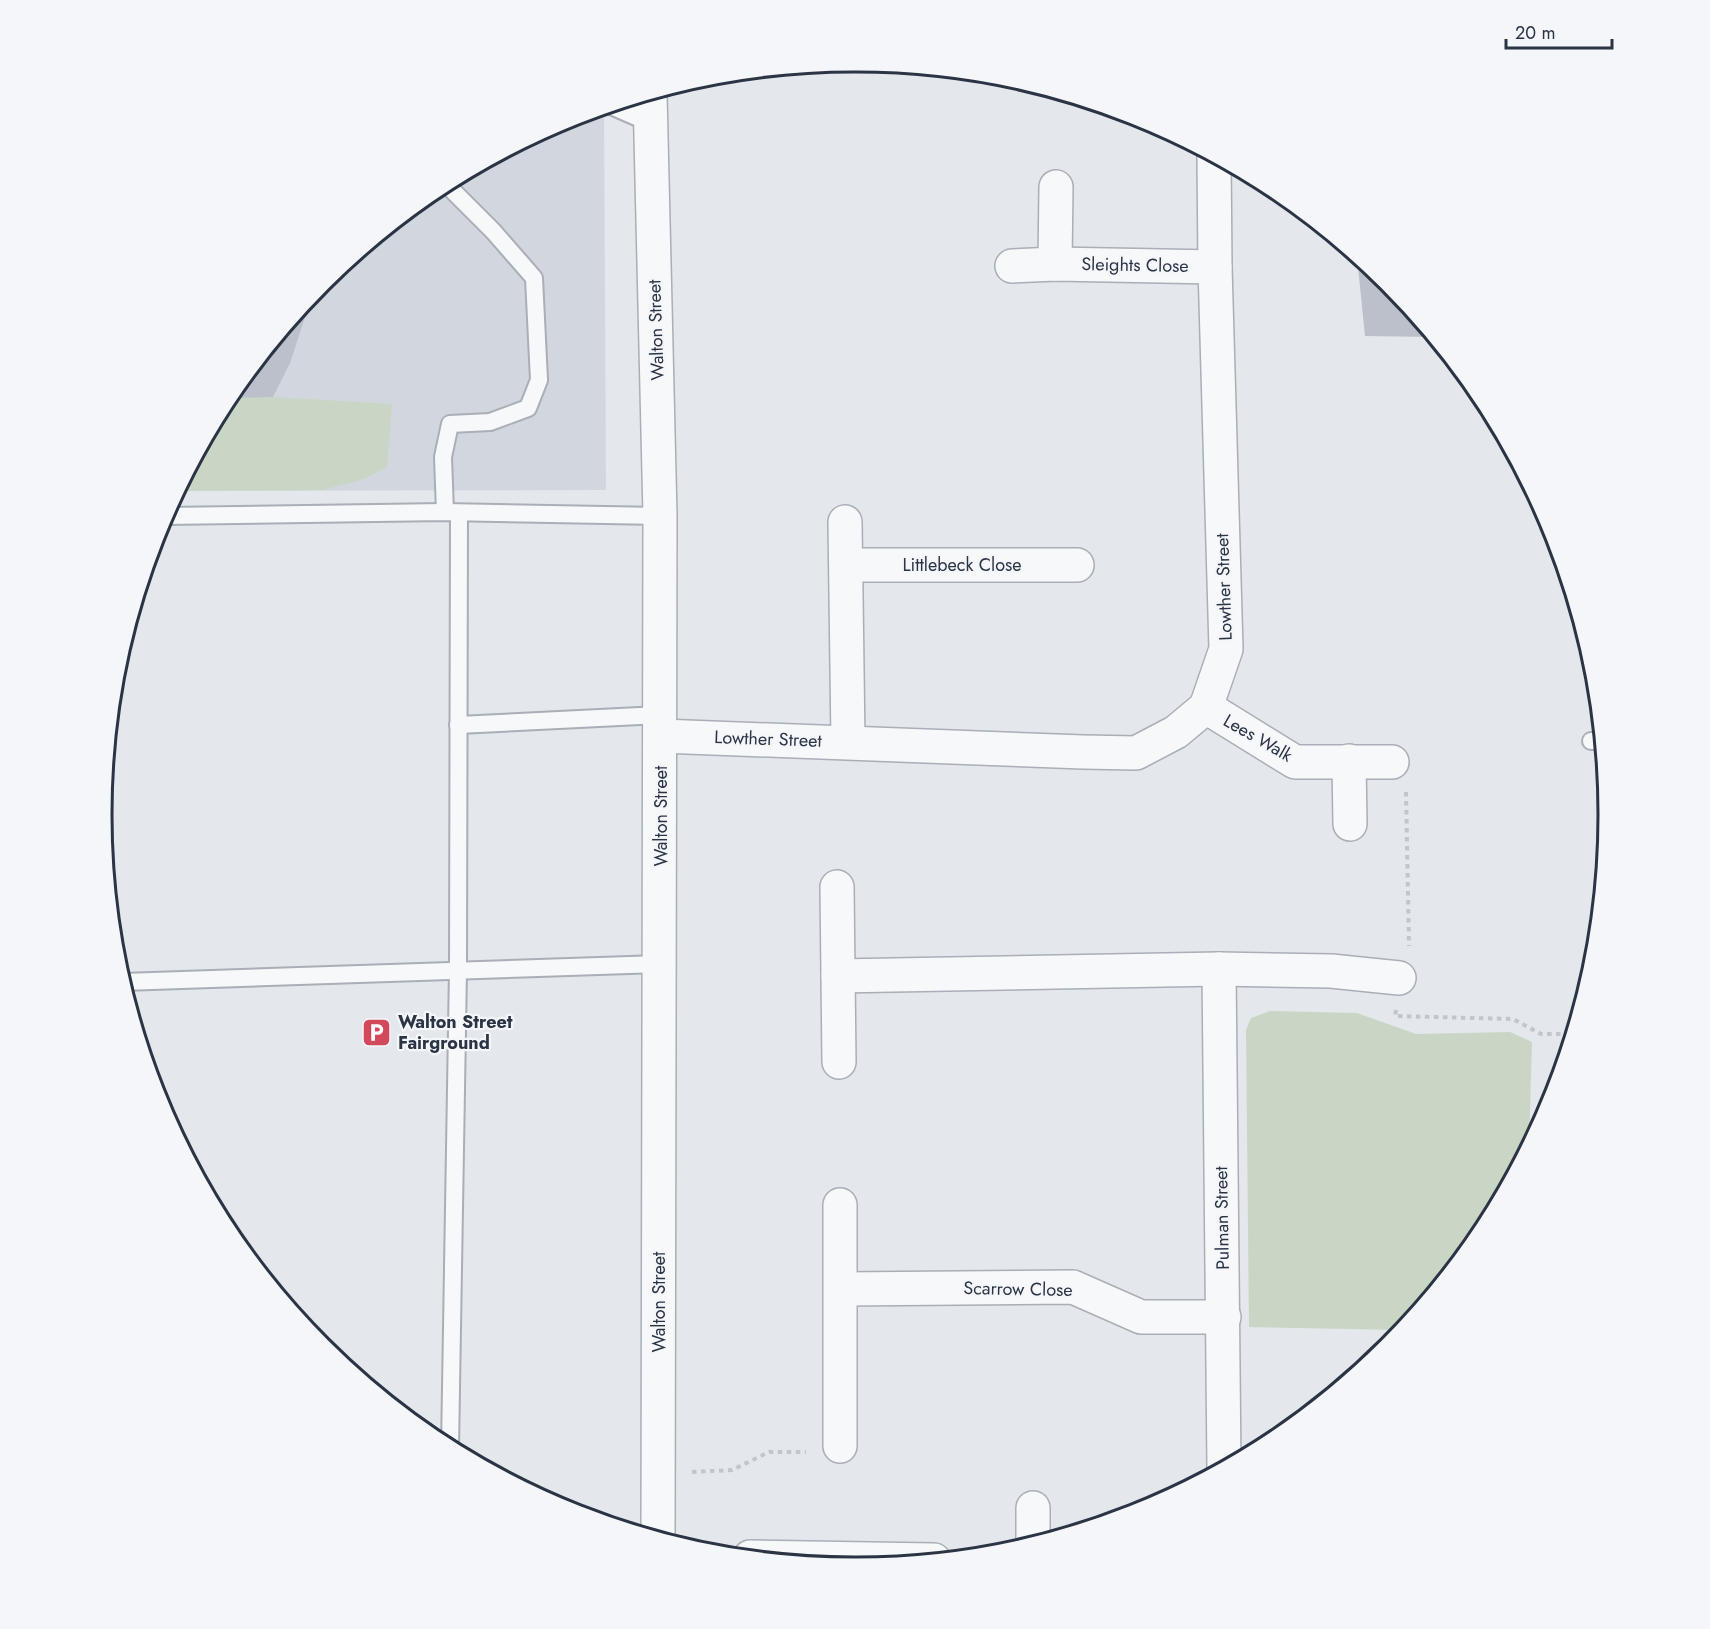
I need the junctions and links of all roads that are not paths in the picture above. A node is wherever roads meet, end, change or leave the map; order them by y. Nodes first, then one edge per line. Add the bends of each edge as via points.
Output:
1 (630, 107) edge
2 (650, 108) edge
3 (1214, 165) edge
4 (1056, 186) dead end
5 (452, 190) edge
6 (1055, 264) junction
7 (1012, 266) dead end
8 (1215, 267) junction
9 (452, 513) junction
10 (175, 516) edge
11 (660, 516) junction
12 (845, 522) dead end
13 (847, 565) junction
14 (1077, 565) dead end
15 (1206, 707) junction
16 (458, 725) junction
17 (661, 725) junction
18 (848, 742) junction
19 (1349, 761) junction
20 (1392, 762) road end
21 (1350, 824) dead end
22 (837, 887) dead end
23 (660, 964) junction
24 (1219, 969) junction
25 (458, 970) junction
26 (838, 976) junction
27 (1399, 978) road end
28 (132, 982) edge
29 (839, 1062) dead end
30 (840, 1205) dead end
31 (842, 1289) junction
32 (1224, 1317) junction
33 (450, 1437) edge
34 (840, 1446) road end
35 (1224, 1459) edge
36 (1033, 1508) dead end
37 (658, 1531) edge
38 (1033, 1535) edge

1 - 2 lane
2 - 11 street, Walton Street
3 - 8 street, Lowther Street
4 - 6 street, Sleights Close
5 - 9 lane via 534,278 539,380 528,408 490,422 450,424 442,457
6 - 7 street, Sleights Close
6 - 8 street, Sleights Close
8 - 15 street, Lowther Street via 1226,649
9 - 10 lane
9 - 11 lane
9 - 16 lane
11 - 17 street, Walton Street
12 - 13 street
13 - 14 street, Littlebeck Close
13 - 18 street
15 - 18 street, Lowther Street via 1176,732 1136,753
15 - 19 street, Lees Walk via 1295,762
16 - 17 lane
16 - 25 lane
17 - 18 street, Lowther Street
17 - 23 street, Walton Street
19 - 20 street, Lees Walk
19 - 21 street
22 - 26 street
23 - 25 lane
23 - 37 street, Walton Street
24 - 26 street
24 - 27 street via 1330,971
24 - 32 street, Pulman Street
25 - 28 lane
25 - 33 lane
26 - 29 street
30 - 31 street
31 - 32 street, Scarrow Close via 1074,1287 1141,1317
31 - 34 street
32 - 35 street, Pulman Street
36 - 38 street

